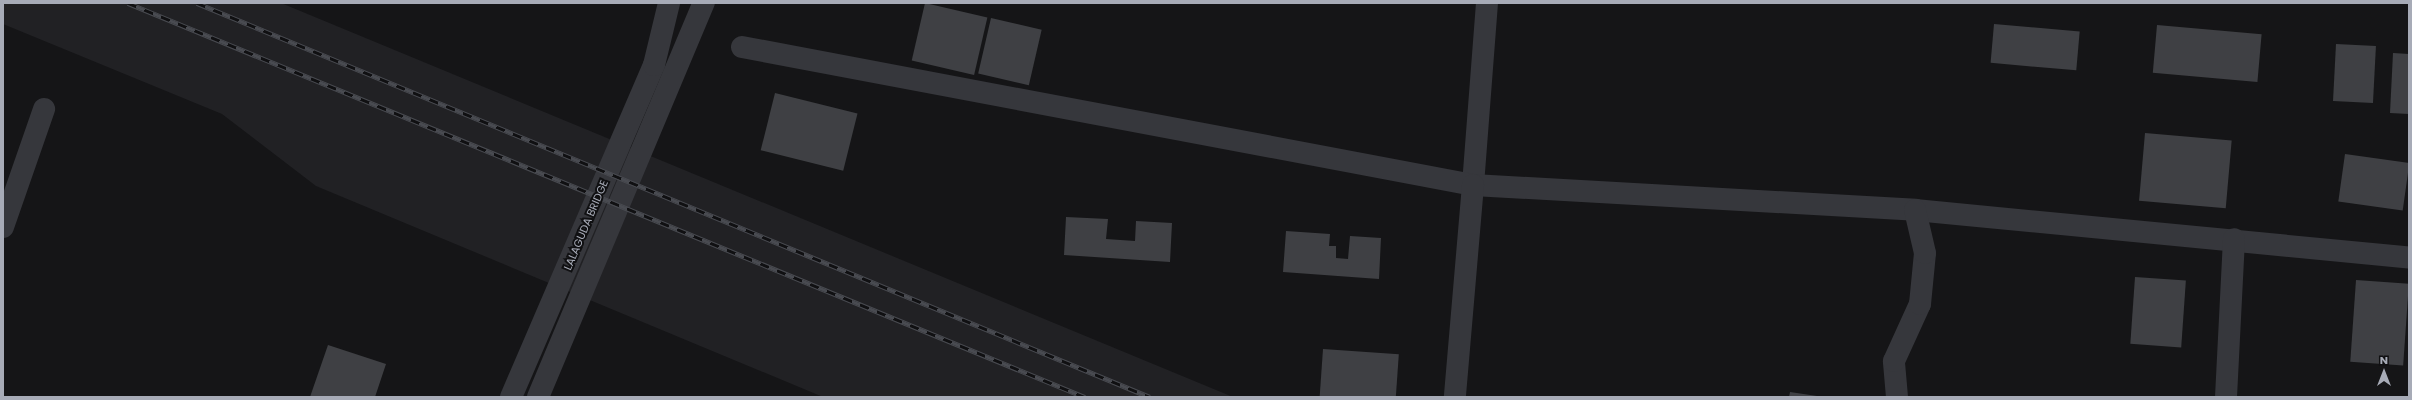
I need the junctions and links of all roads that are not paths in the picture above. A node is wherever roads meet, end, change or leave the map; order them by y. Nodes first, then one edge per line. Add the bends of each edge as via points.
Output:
1 (669, 3) edge
2 (704, 3) edge
3 (1487, 3) edge
4 (742, 47) dead end
5 (663, 71) junction
6 (44, 109) dead end
7 (1473, 185) junction
8 (1915, 210) junction
9 (3, 227) edge
10 (2234, 239) junction
11 (2409, 258) edge
12 (514, 390) edge
13 (538, 397) edge
14 (1455, 397) edge
15 (1897, 397) edge
16 (2226, 397) edge

1 - 5 street
2 - 5 street
3 - 7 street
4 - 7 street
5 - 12 street, LALAGUDA BRIDGE
5 - 13 street
6 - 9 street
7 - 8 street
7 - 14 street
8 - 10 street
8 - 15 street via 1925,253 1920,304 1894,361
10 - 11 street
10 - 16 street

